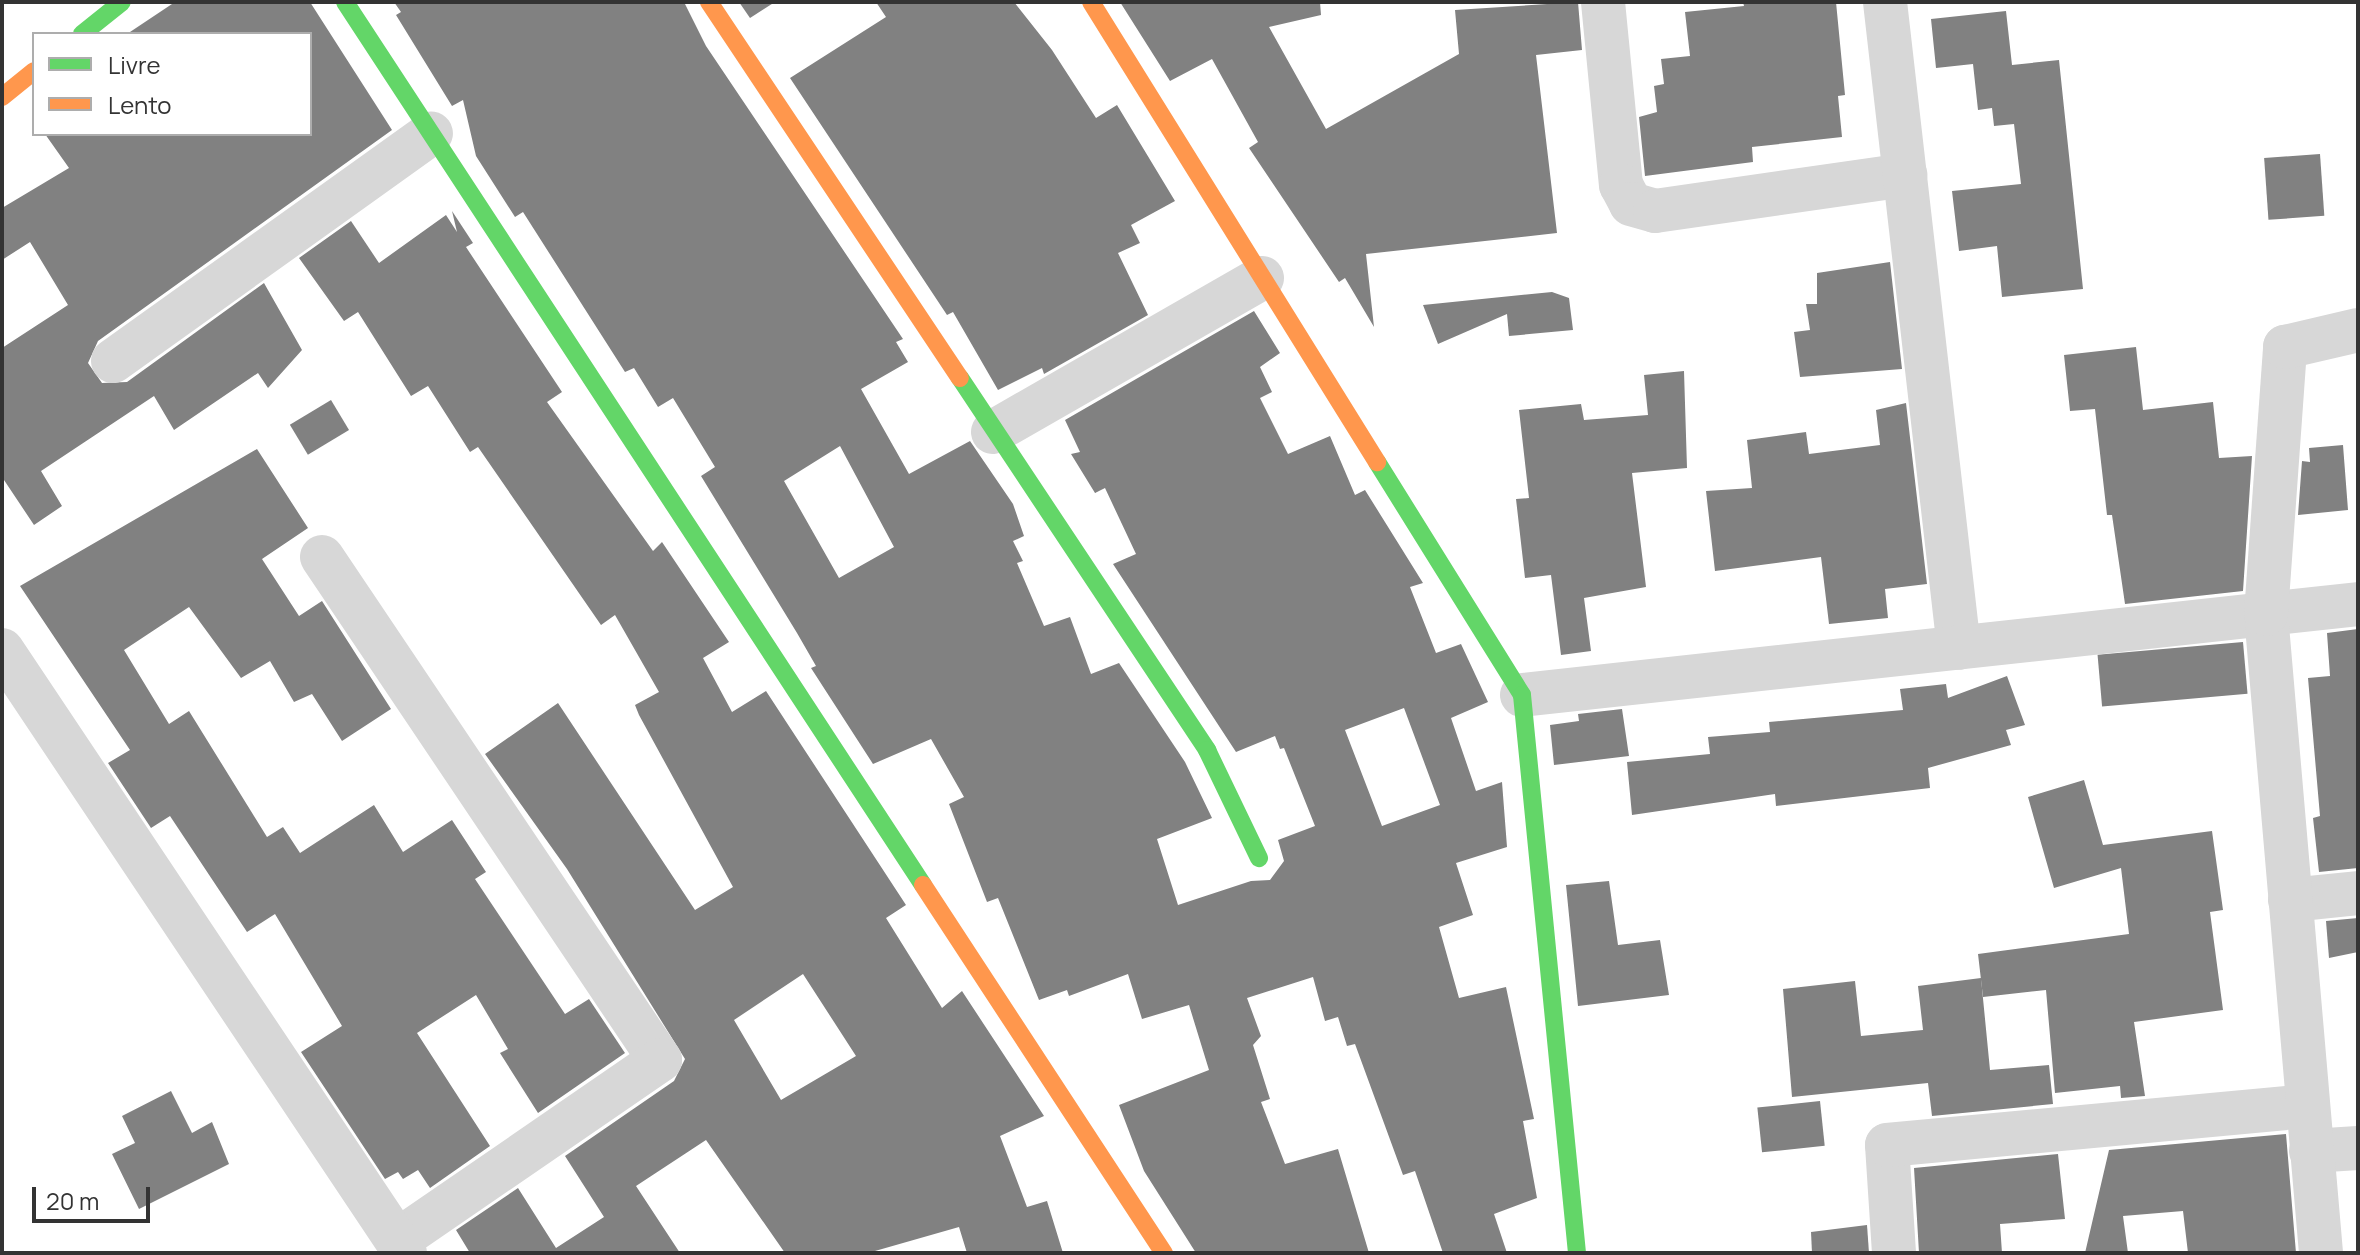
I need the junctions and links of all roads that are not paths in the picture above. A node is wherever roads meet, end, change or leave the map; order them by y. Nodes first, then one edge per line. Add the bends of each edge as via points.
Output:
1 (122, 2) edge
2 (345, 2) edge
3 (709, 2) edge
4 (1091, 2) edge
5 (1603, 2) edge
6 (1885, 2) edge
7 (84, 32) edge
8 (32, 73) edge
9 (2, 97) edge
10 (431, 133) junction
11 (1905, 175) junction
12 (1262, 278) junction
13 (2358, 330) edge
14 (113, 361) dead end
15 (993, 432) junction
16 (322, 557) dead end
17 (2358, 604) edge
18 (2266, 614) junction
19 (1959, 648) junction
20 (2, 650) edge
21 (1522, 695) junction
22 (1259, 858) dead end
23 (2358, 893) edge
24 (2290, 900) junction
25 (2307, 1106) junction
26 (2358, 1148) edge
27 (2311, 1151) junction
28 (401, 1247) edge
29 (1164, 1253) edge
30 (1577, 1253) edge
31 (1894, 1253) edge
32 (2321, 1253) edge

1 - 7 street
2 - 10 street
3 - 15 street
4 - 12 street
5 - 11 street via 1621,185 1631,204 1655,211
6 - 11 street
8 - 9 street
10 - 14 street
10 - 29 street
11 - 19 street
12 - 15 street
12 - 21 street
13 - 18 street via 2285,347
15 - 22 street via 1207,750
16 - 28 street via 660,1060
17 - 18 street
18 - 19 street
18 - 24 street
19 - 21 street
20 - 28 street
21 - 30 street
23 - 24 street
24 - 25 street
25 - 27 street
25 - 31 street via 1887,1145
26 - 27 street
27 - 32 street

